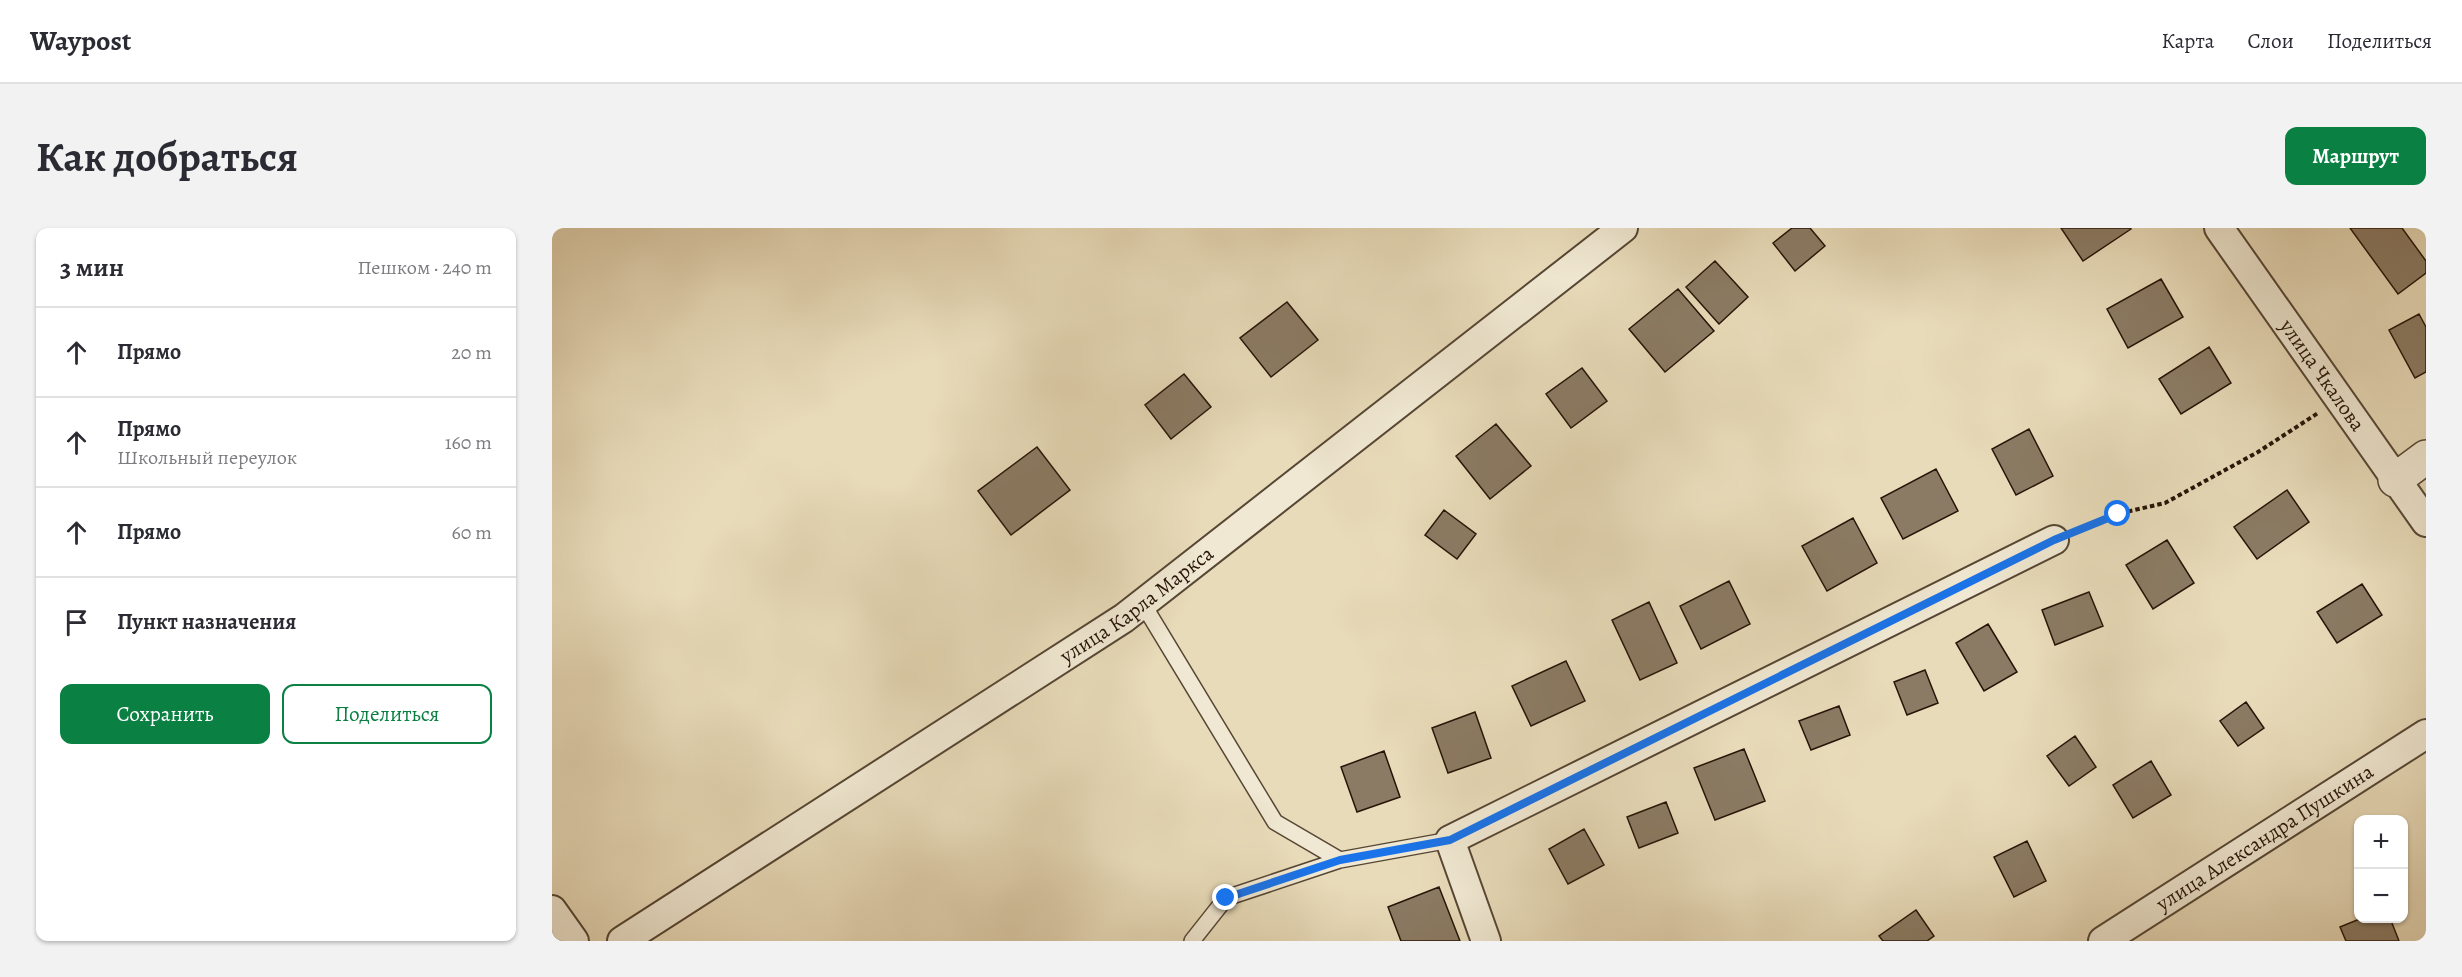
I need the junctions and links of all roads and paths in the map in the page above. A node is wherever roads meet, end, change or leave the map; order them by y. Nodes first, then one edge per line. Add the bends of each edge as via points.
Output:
1 (1623, 228) edge
2 (2218, 228) edge
3 (2338, 399) junction
4 (2426, 457) edge
5 (2395, 480) junction
6 (2426, 522) edge
7 (2054, 540) joint
8 (1143, 604) junction
9 (2426, 734) edge
10 (1450, 840) junction
11 (1340, 860) junction
12 (552, 910) edge
13 (574, 941) edge
14 (622, 941) edge
15 (1192, 941) edge
16 (1486, 941) edge
17 (2103, 941) edge

1 - 8 street, улица Карла Маркса
2 - 3 street, улица Чкалова
3 - 5 street, улица Чкалова
3 - 7 path via 2258,452 2165,503 2118,514
4 - 5 street
5 - 6 street, улица Чкалова
7 - 10 street
8 - 11 lane via 1275,822
8 - 14 street, улица Карла Маркса
9 - 17 street, улица Александра Пушкина
10 - 11 lane
10 - 16 street
11 - 15 lane via 1226,898
12 - 13 street

